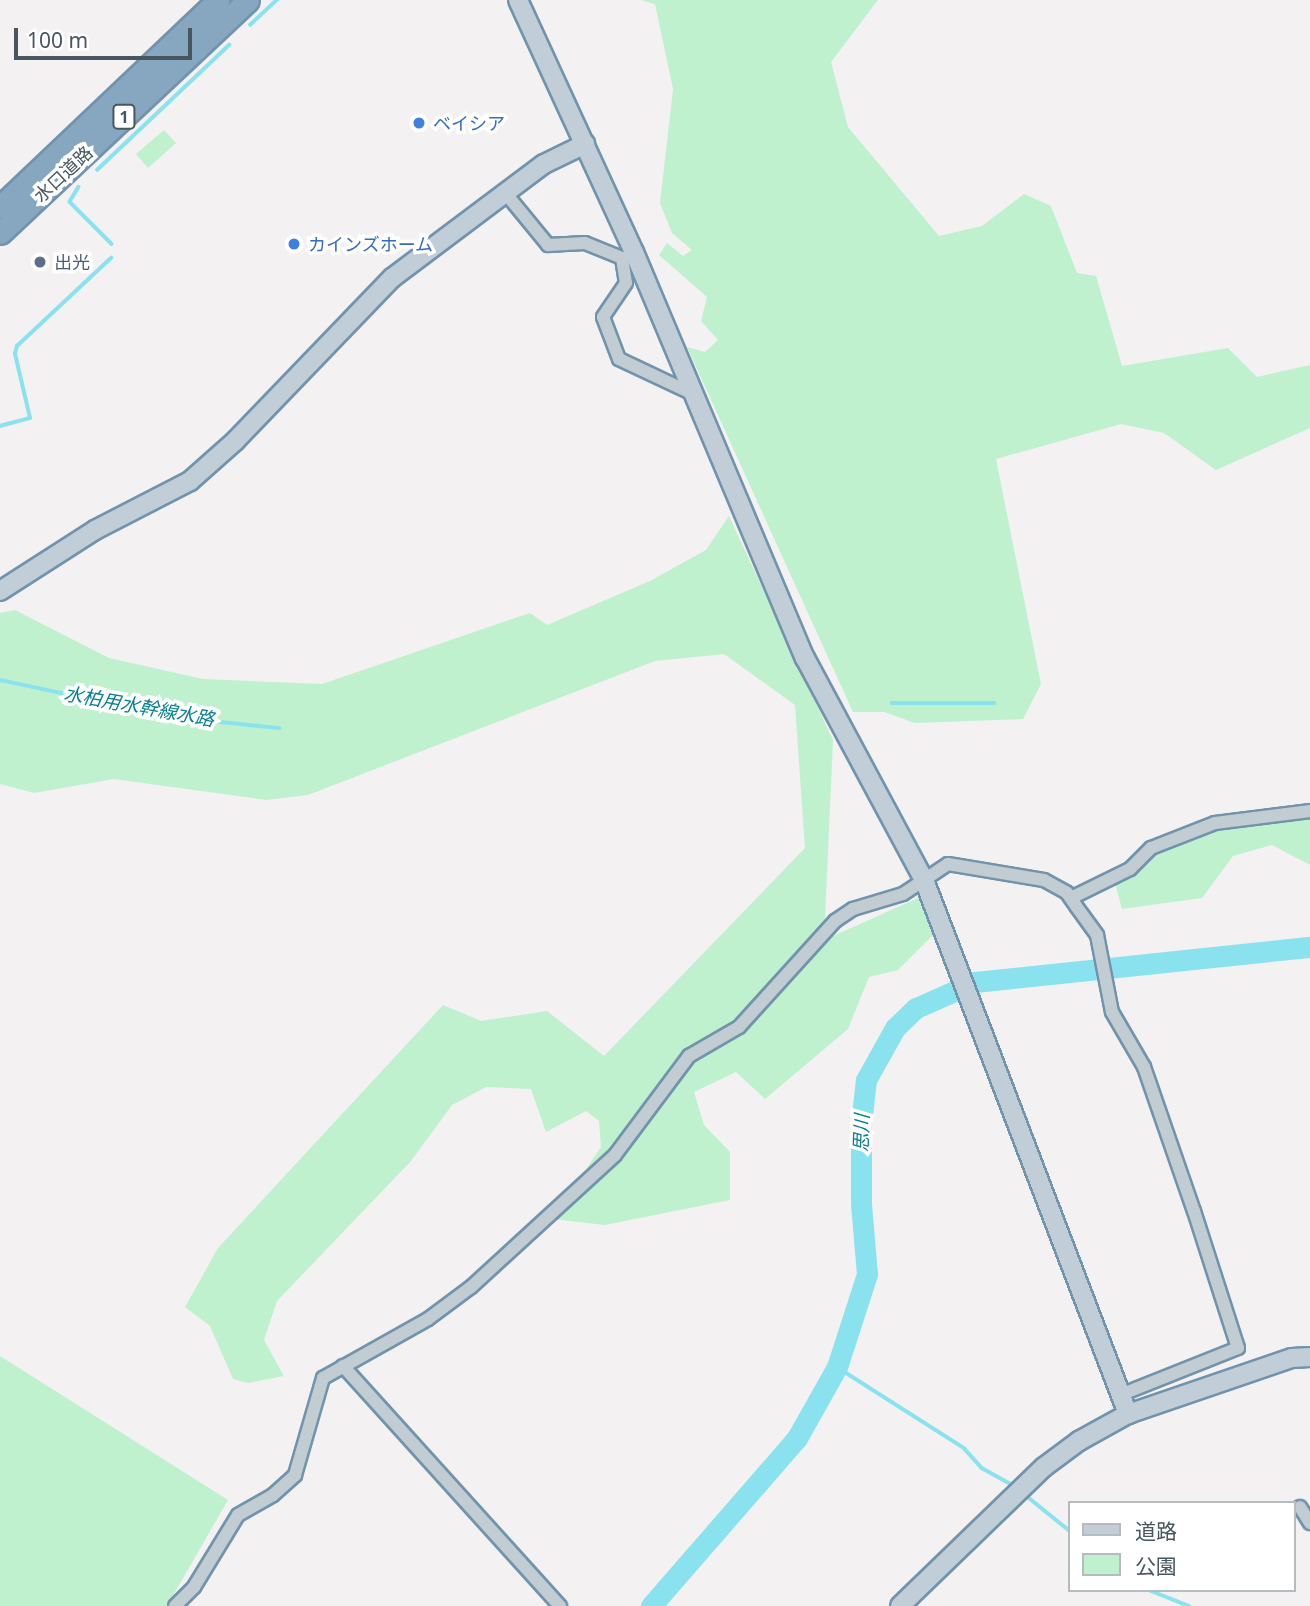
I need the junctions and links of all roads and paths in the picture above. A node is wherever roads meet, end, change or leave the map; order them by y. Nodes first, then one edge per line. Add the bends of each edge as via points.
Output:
1 (218, 0) edge
2 (248, 0) edge
3 (518, 0) edge
4 (585, 144) junction
5 (507, 195) junction
6 (0, 207) edge
7 (0, 233) edge
8 (628, 255) junction
9 (691, 393) junction
10 (0, 591) edge
11 (1310, 811) edge
12 (924, 880) junction
13 (1071, 898) junction
14 (1310, 1357) edge
15 (343, 1366) junction
16 (1120, 1395) junction
17 (1128, 1414) junction
18 (1301, 1506) edge
19 (1310, 1523) edge
20 (175, 1606) edge
21 (560, 1606) edge
22 (900, 1606) edge

1 - 6 highway, 水口道路 / 1
2 - 7 highway, 水口道路 / 1
3 - 4 street
4 - 5 street via 544,164
4 - 8 street
5 - 8 street via 548,245 585,243
5 - 10 street via 392,278 235,441 190,481 95,530
8 - 9 street
8 - 9 street via 626,283 603,317 619,359
9 - 12 street via 805,658
11 - 13 street via 1215,823 1151,848 1130,869
12 - 13 street via 947,864 969,865 1044,880
12 - 15 street via 903,894 853,909 835,921 739,1027 689,1056 615,1155 471,1287 428,1319
12 - 16 street
13 - 16 street via 1097,935 1112,1012 1144,1067 1238,1348
14 - 17 street via 1292,1358
15 - 20 street via 323,1378 295,1475 273,1495 238,1515 194,1587
15 - 21 street
16 - 17 street
17 - 22 street via 1044,1467
18 - 19 street

